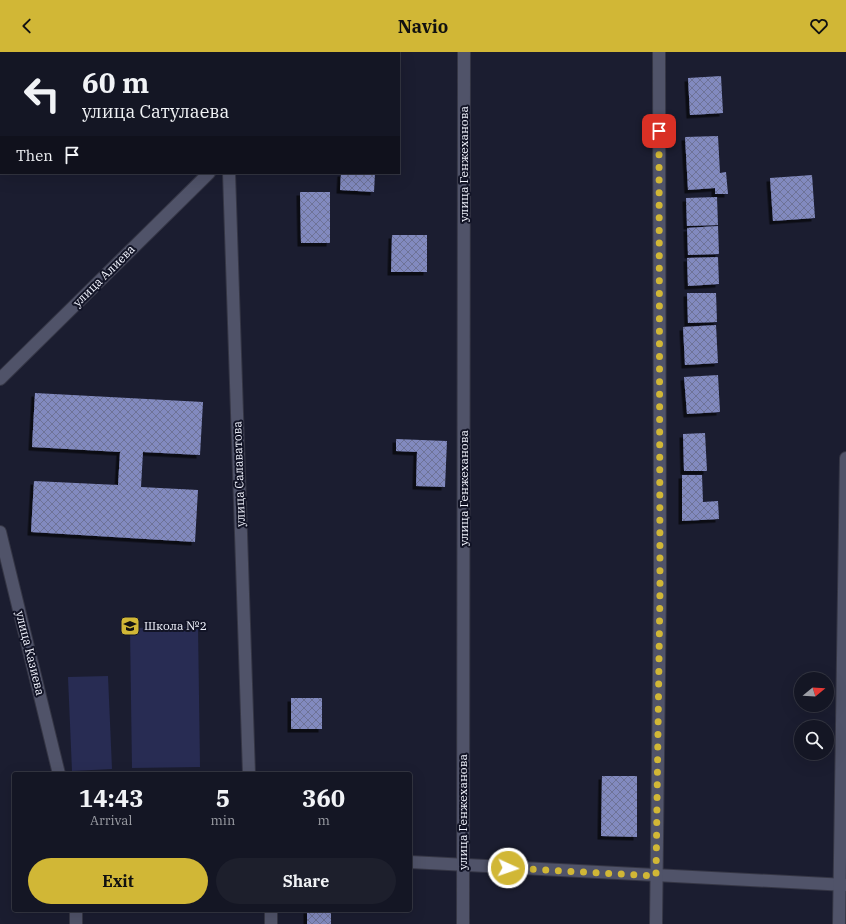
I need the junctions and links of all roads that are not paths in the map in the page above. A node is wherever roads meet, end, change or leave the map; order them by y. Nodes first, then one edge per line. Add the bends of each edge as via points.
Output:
1 (464, 52) edge
2 (659, 52) edge
3 (208, 174) edge
4 (229, 174) edge
5 (0, 379) edge
6 (846, 458) edge
7 (0, 532) edge
8 (59, 772) edge
9 (249, 772) edge
10 (412, 862) edge
11 (463, 865) junction
12 (656, 876) junction
13 (843, 885) edge
14 (76, 912) edge
15 (271, 912) edge
16 (76, 924) edge
17 (271, 924) edge
18 (463, 924) edge
19 (656, 924) edge
20 (839, 924) edge

1 - 11 street, улица Генжеханова
2 - 12 street via 660,588
3 - 5 street, улица Алиева
4 - 9 street, улица Салаватова
6 - 13 street
7 - 8 street, улица Казиева
10 - 11 street
11 - 12 street
11 - 18 street, улица Генжеханова
12 - 13 street
12 - 19 street
13 - 20 street
14 - 16 street
15 - 17 street

